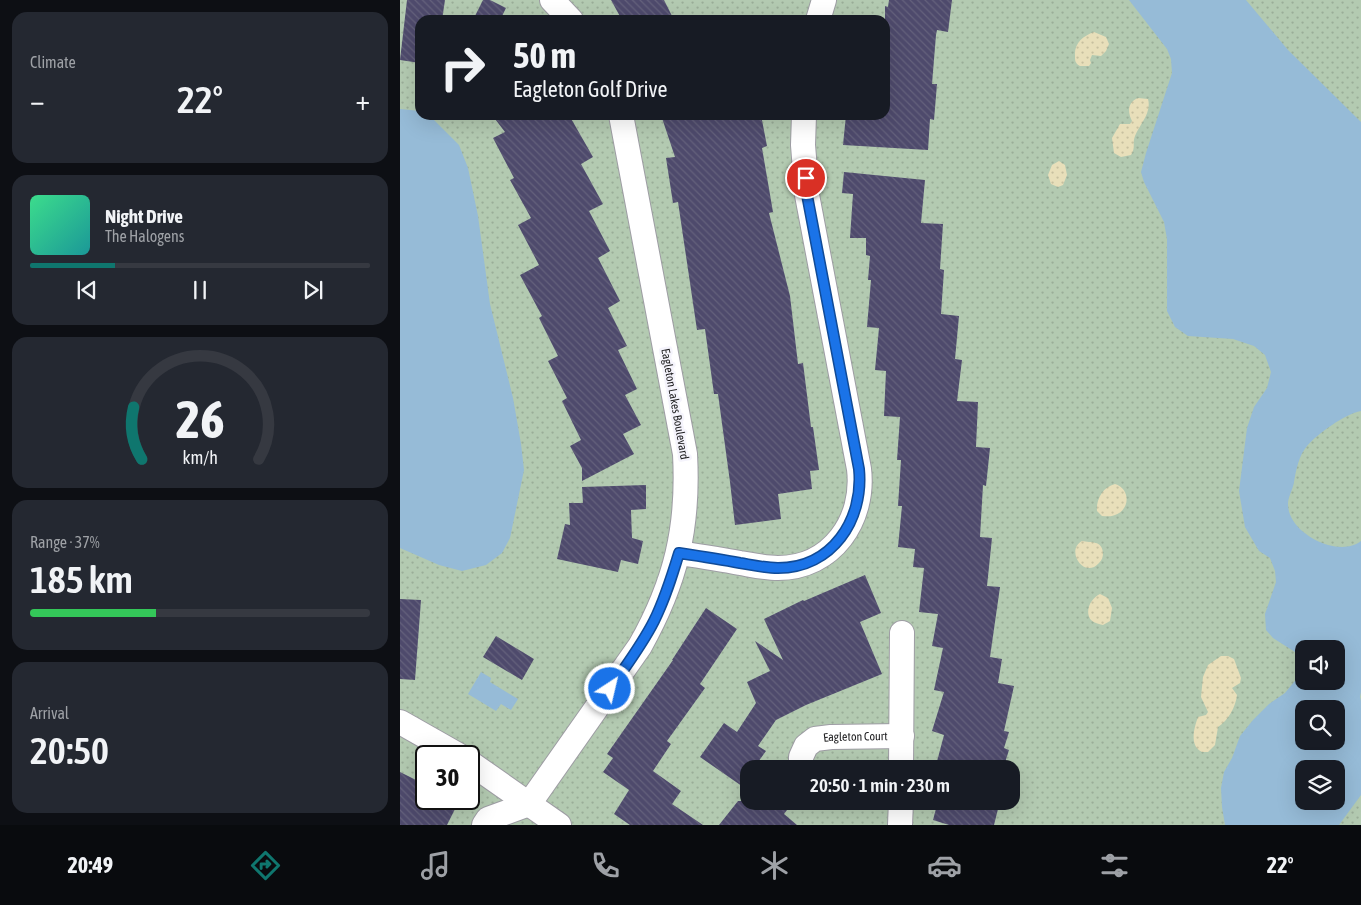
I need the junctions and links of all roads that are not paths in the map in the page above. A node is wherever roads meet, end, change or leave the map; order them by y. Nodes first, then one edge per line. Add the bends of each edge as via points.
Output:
1 (552, 0) edge
2 (566, 15) edge
3 (622, 120) edge
4 (804, 120) edge
5 (679, 553) junction
6 (902, 634) dead end
7 (400, 722) edge
8 (902, 736) junction
9 (441, 745) edge
10 (801, 760) edge
11 (901, 760) edge
12 (480, 771) edge
13 (900, 810) edge
14 (530, 814) edge
15 (484, 825) edge
16 (559, 825) edge
17 (900, 825) edge

1 - 2 street
3 - 5 street, Eagleton Lakes Boulevard via 685,454 686,510
4 - 5 street via 807,195 859,469 856,512 841,538 820,556 793,566 763,567
5 - 14 street, Eagleton Lakes Boulevard via 657,613 640,646
6 - 8 street, Eagleton Court
7 - 9 street
8 - 10 street, Eagleton Court via 815,739 806,746
8 - 11 street, Eagleton Court
12 - 14 street
13 - 17 street
14 - 15 street via 488,819
14 - 16 street

